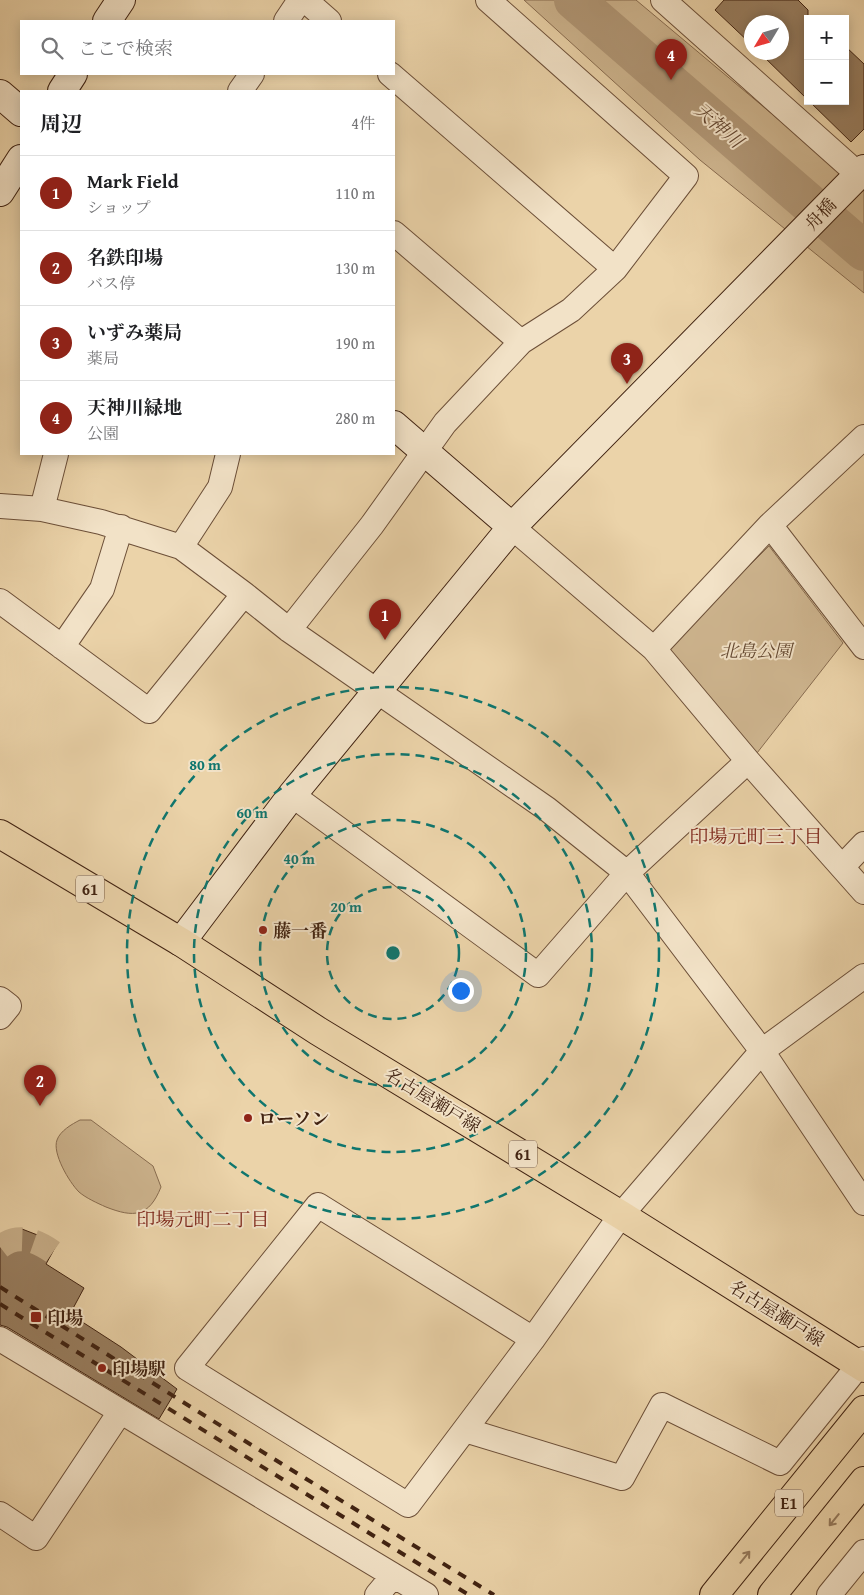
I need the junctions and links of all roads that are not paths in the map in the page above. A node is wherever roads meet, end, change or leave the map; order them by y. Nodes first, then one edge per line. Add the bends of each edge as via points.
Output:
1 (121, 0) edge
2 (300, 0) edge
3 (305, 0) edge
4 (488, 0) edge
5 (663, 0) edge
6 (108, 20) edge
7 (287, 20) edge
8 (328, 20) edge
9 (72, 75) edge
10 (251, 75) edge
11 (391, 75) edge
12 (63, 90) edge
13 (241, 90) edge
14 (0, 94) edge
15 (20, 111) edge
16 (20, 161) edge
17 (856, 177) edge
18 (0, 192) edge
19 (395, 234) edge
20 (615, 268) junction
21 (521, 342) junction
22 (395, 426) edge
23 (860, 450) edge
24 (425, 452) junction
25 (56, 455) edge
26 (228, 455) edge
27 (0, 506) edge
28 (42, 509) junction
29 (770, 526) junction
30 (122, 527) junction
31 (512, 527) junction
32 (181, 547) junction
33 (244, 594) junction
34 (0, 601) edge
35 (289, 630) junction
36 (62, 647) junction
37 (864, 647) edge
38 (654, 649) junction
39 (377, 691) junction
40 (748, 761) junction
41 (292, 794) junction
42 (0, 834) edge
43 (864, 844) edge
44 (842, 867) junction
45 (627, 873) junction
46 (864, 892) edge
47 (181, 942) junction
48 (864, 976) edge
49 (0, 1000) edge
50 (0, 1017) edge
51 (762, 1051) junction
52 (864, 1203) edge
53 (621, 1215) junction
54 (0, 1339) edge
55 (533, 1339) junction
56 (863, 1364) edge
57 (864, 1410) edge
58 (120, 1412) junction
59 (465, 1430) junction
60 (864, 1482) edge
61 (0, 1514) edge
62 (862, 1560) edge
63 (394, 1576) junction
64 (377, 1595) edge
65 (426, 1595) edge
66 (714, 1595) edge
67 (772, 1595) edge
68 (829, 1595) edge

1 - 6 street
2 - 7 street
3 - 8 street
4 - 20 street via 686,176
5 - 17 street
9 - 12 street
10 - 13 street
11 - 20 street
14 - 15 street
16 - 18 street
17 - 31 street, 舟橋
19 - 21 street
20 - 21 street via 571,310
21 - 24 street via 446,422
22 - 24 street
23 - 29 street
24 - 31 street
24 - 35 street
25 - 28 street
26 - 32 street via 220,486
27 - 28 street
28 - 30 street
29 - 37 street
29 - 38 street
30 - 32 street
30 - 36 street via 102,589
31 - 38 street
31 - 39 street, 舟橋
32 - 33 street
33 - 35 street
33 - 36 street via 149,711
34 - 36 street
35 - 39 street
38 - 40 street
39 - 41 street, 舟橋
39 - 45 street via 546,809
40 - 44 street
40 - 45 street
41 - 45 street via 538,975
41 - 47 street, 舟橋
42 - 47 main road, 名古屋瀬戸線 / 61
43 - 44 street
44 - 46 street
45 - 51 street
47 - 53 main road, 名古屋瀬戸線 / 61 via 318,1031
48 - 51 street
49 - 50 street via 9,1006
51 - 52 street
51 - 53 street
53 - 55 street
53 - 56 main road, 名古屋瀬戸線 / 61
54 - 58 street
55 - 59 street
55 - 59 street via 318,1205 186,1368 408,1505
56 - 59 street via 780,1463 662,1405 622,1478
66 -> 57 main road, E1
58 - 61 street via 36,1538
58 - 63 street
60 -> 67 main road, E1
62 - 68 street
63 - 64 street
63 - 65 street

